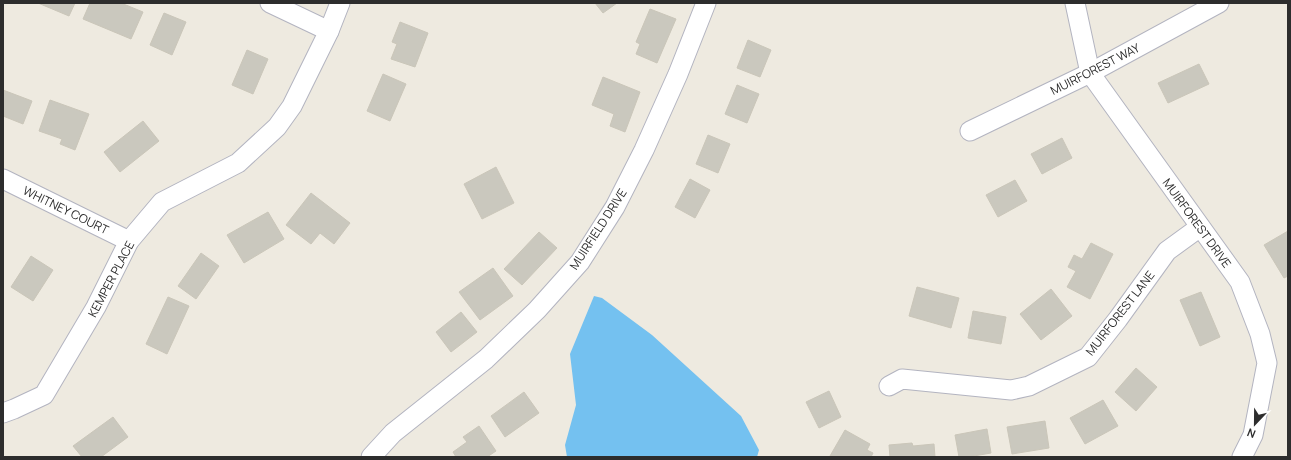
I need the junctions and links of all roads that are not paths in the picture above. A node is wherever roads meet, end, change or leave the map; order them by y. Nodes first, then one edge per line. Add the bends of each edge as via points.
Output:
1 (270, 3) edge
2 (340, 3) edge
3 (706, 3) edge
4 (1075, 3) edge
5 (1219, 3) edge
6 (329, 31) junction
7 (1090, 73) junction
8 (970, 131) dead end
9 (3, 179) edge
10 (1200, 227) junction
11 (129, 242) junction
12 (888, 386) dead end
13 (3, 412) edge
14 (371, 457) edge
15 (1242, 457) edge

1 - 6 street
2 - 6 street, KEMPER PLACE
3 - 14 street, MUIRFIELD DRIVE via 644,150 615,207 580,262 537,310 486,359 394,433
4 - 7 street, MUIRFOREST DRIVE
5 - 7 street, MUIRFOREST WAY
6 - 11 street, KEMPER PLACE via 292,106 278,127 238,163 162,202
7 - 8 street, MUIRFOREST WAY
7 - 10 street, MUIRFOREST DRIVE
9 - 11 street, WHITNEY COURT
10 - 12 street, MUIRFOREST LANE via 1167,252 1088,356 1029,386 1011,390 902,379
10 - 15 street, MUIRFOREST DRIVE via 1240,282 1260,334 1267,363 1253,435
11 - 13 street, KEMPER PLACE via 96,307 44,395

